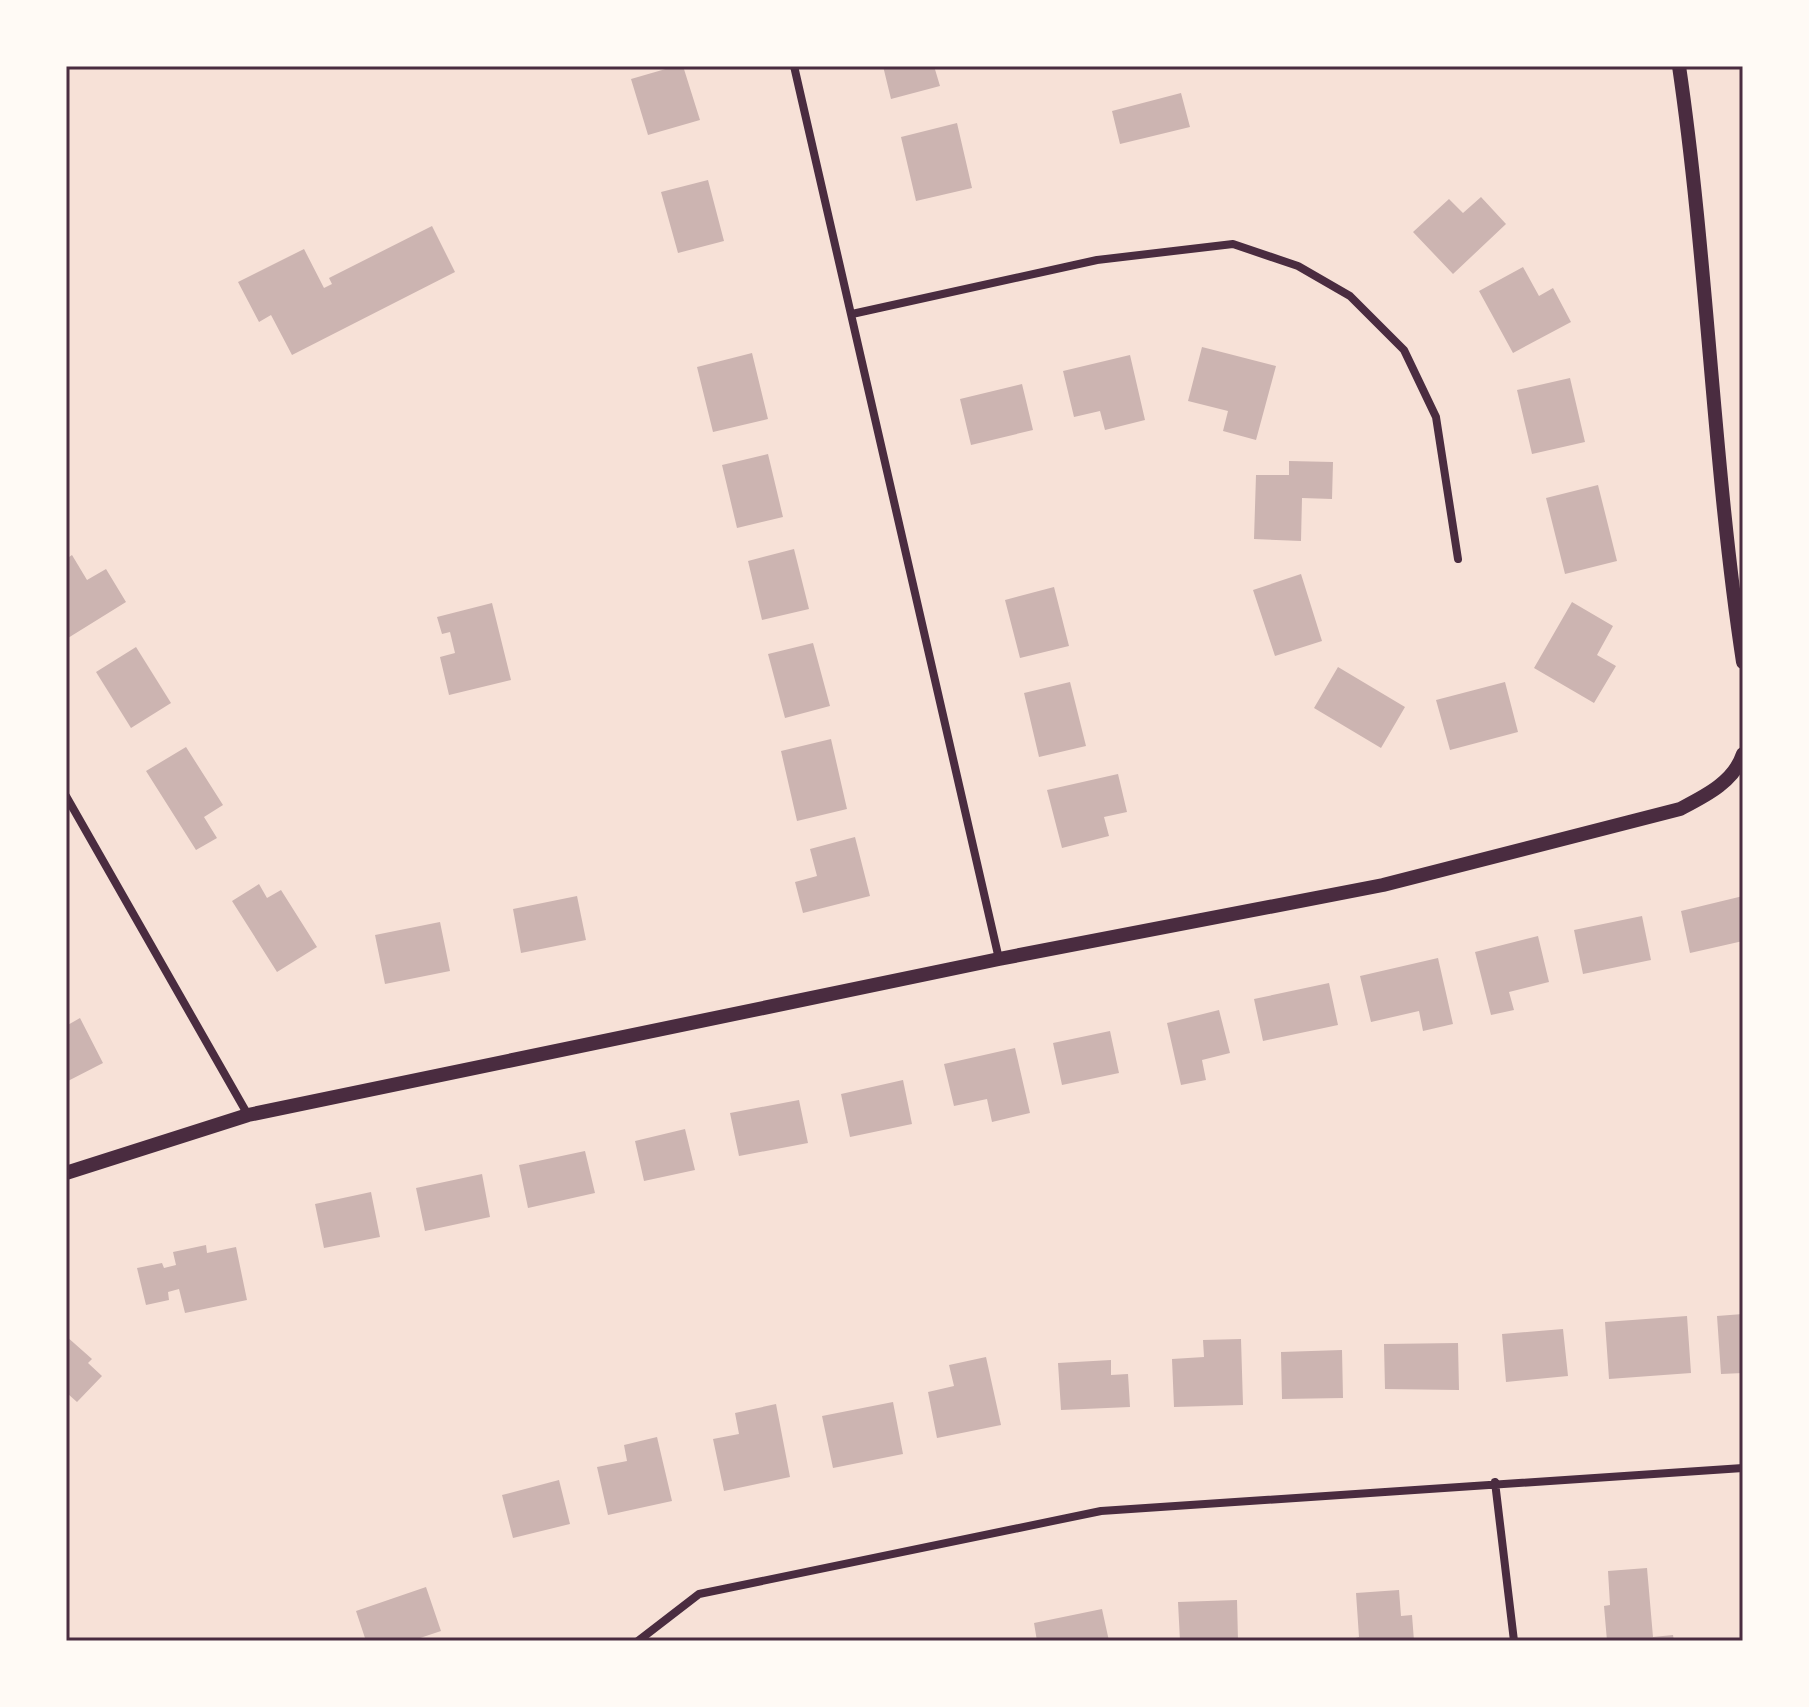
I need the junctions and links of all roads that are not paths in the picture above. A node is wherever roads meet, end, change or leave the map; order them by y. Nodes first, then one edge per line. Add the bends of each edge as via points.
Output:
1 (794, 66) edge
2 (1679, 66) edge
3 (852, 314) junction
4 (1458, 559) dead end
5 (1736, 569) edge
6 (1743, 662) edge
7 (1743, 754) edge
8 (66, 796) edge
9 (999, 959) junction
10 (248, 1115) junction
11 (66, 1173) edge
12 (1743, 1468) edge
13 (1495, 1482) junction
14 (638, 1641) edge
15 (1514, 1641) edge

1 - 3 street
2 - 5 street
3 - 4 street via 1097,260 1233,244 1298,266 1350,296 1404,350 1436,417
3 - 9 street
5 - 6 street
7 - 9 street via 1739,766 1714,791 1680,809 1383,885
8 - 10 street
9 - 10 street
10 - 11 street
12 - 13 street
13 - 14 street via 1101,1511 699,1594
13 - 15 street

